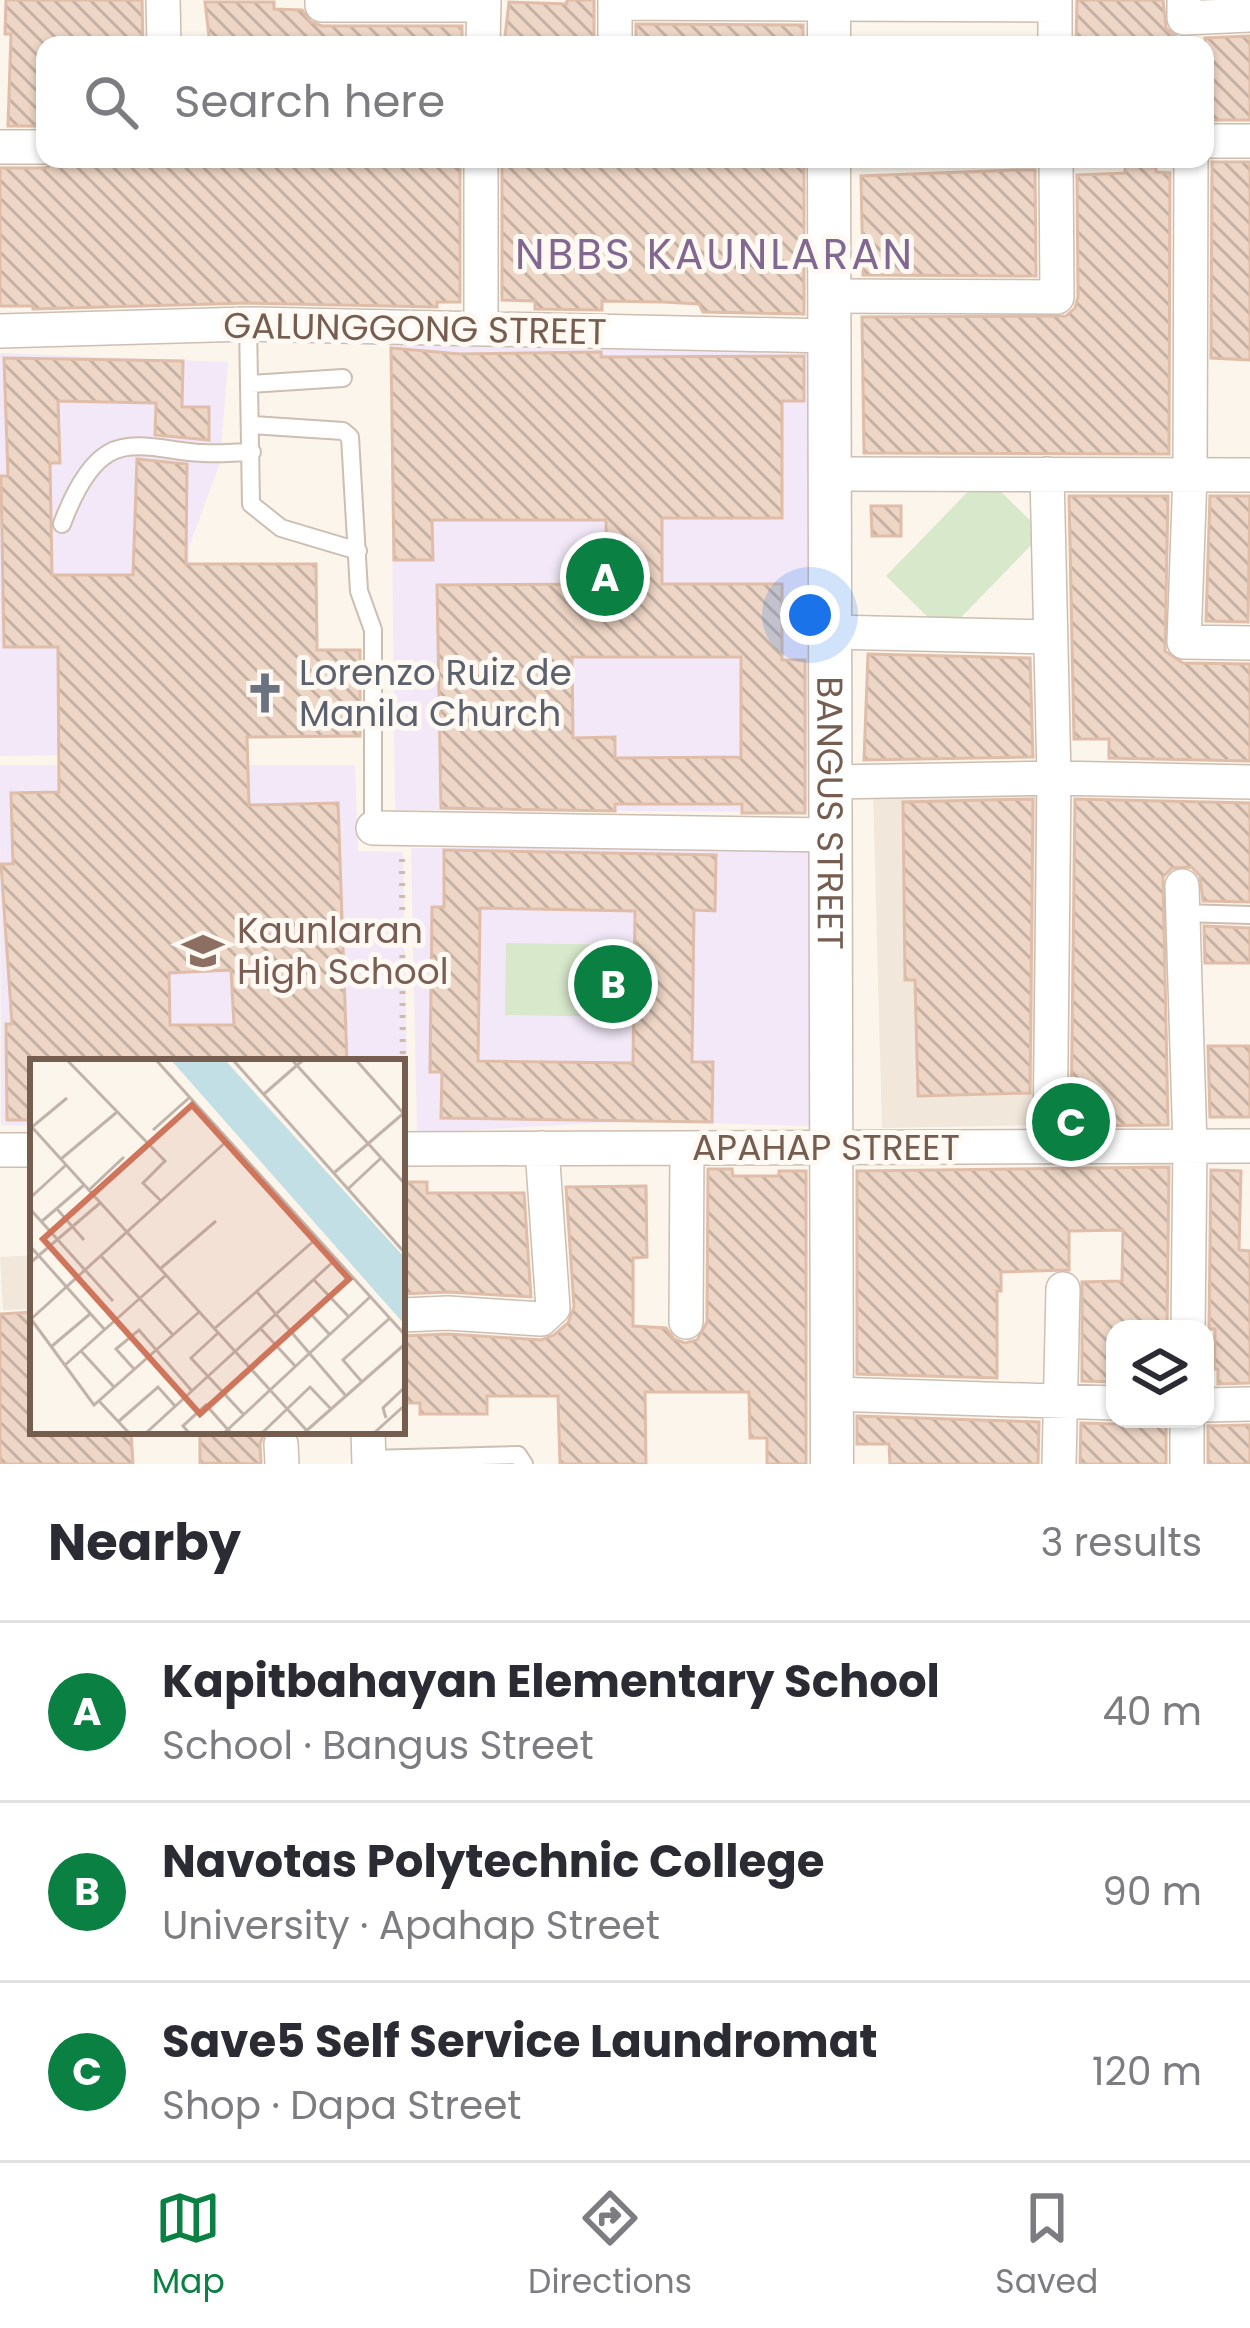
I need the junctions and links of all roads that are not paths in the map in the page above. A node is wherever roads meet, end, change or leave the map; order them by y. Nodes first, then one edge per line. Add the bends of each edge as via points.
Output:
1 (163, 0) edge
2 (322, 0) edge
3 (1184, 0) edge
4 (484, 2) edge
5 (615, 2) edge
6 (1055, 3) edge
7 (1250, 15) edge
8 (829, 16) edge
9 (164, 36) edge
10 (483, 36) edge
11 (615, 36) edge
12 (1055, 36) edge
13 (1214, 141) edge
14 (1250, 141) edge
15 (36, 147) edge
16 (0, 148) edge
17 (482, 168) edge
18 (829, 168) edge
19 (1056, 168) edge
20 (1191, 168) edge
21 (830, 316) junction
22 (248, 324) junction
23 (481, 327) junction
24 (0, 331) edge
25 (343, 378) dead end
26 (250, 384) junction
27 (252, 425) junction
28 (252, 452) junction
29 (830, 474) junction
30 (1047, 474) junction
31 (1190, 474) junction
32 (1250, 476) edge
33 (62, 524) dead end
34 (358, 551) junction
35 (830, 632) junction
36 (1050, 637) junction
37 (1250, 644) edge
38 (1054, 778) junction
39 (831, 782) junction
40 (1250, 782) edge
41 (387, 828) joint
42 (831, 835) junction
43 (1182, 900) joint
44 (1250, 915) edge
45 (1050, 1146) junction
46 (1190, 1146) junction
47 (1250, 1146) edge
48 (831, 1147) junction
49 (542, 1148) junction
50 (688, 1148) junction
51 (405, 1149) edge
52 (1063, 1289) dead end
53 (405, 1315) edge
54 (1188, 1320) edge
55 (686, 1322) dead end
56 (832, 1394) junction
57 (1060, 1401) junction
58 (1106, 1403) edge
59 (1250, 1404) edge
60 (1214, 1405) edge
61 (1187, 1428) edge
62 (368, 1451) edge
63 (524, 1464) edge
64 (832, 1464) edge
65 (1059, 1464) edge
66 (1187, 1464) edge

1 - 9 street
2 - 4 street
3 - 7 street via 1184,17
4 - 10 street
5 - 8 street
5 - 11 street
6 - 8 street
6 - 12 street
13 - 14 street
15 - 16 street
17 - 23 street
18 - 21 street, BANGUS STREET
19 - 21 street, GALUNGGONG STREET via 1058,297
20 - 31 street
21 - 23 street, GALUNGGONG STREET
21 - 29 street, BANGUS STREET
22 - 23 street, GALUNGGONG STREET
22 - 24 street, GALUNGGONG STREET
22 - 26 lane
25 - 26 lane
26 - 27 lane
27 - 28 lane
27 - 34 lane via 350,437
28 - 33 lane via 112,451 71,500
28 - 34 lane via 251,504 264,518
29 - 30 street
29 - 35 street, BANGUS STREET
30 - 31 street
30 - 36 street
31 - 32 street
31 - 37 street via 1184,641
34 - 41 lane via 359,591 373,629
35 - 36 street
35 - 39 street, BANGUS STREET
36 - 38 street
38 - 39 street
38 - 40 street
38 - 45 street
39 - 42 street, BANGUS STREET
41 - 42 street
42 - 48 street, BANGUS STREET
43 - 44 lane
43 - 46 street
45 - 46 street, APAHAP STREET
45 - 48 street, APAHAP STREET
46 - 47 street, APAHAP STREET
46 - 54 street
48 - 50 street, APAHAP STREET
48 - 56 street, BANGUS STREET
49 - 50 street, APAHAP STREET
49 - 51 street, APAHAP STREET
49 - 53 street via 553,1308 541,1318
50 - 55 street
52 - 57 street
56 - 57 street
56 - 64 street, BANGUS STREET
57 - 58 street
57 - 65 street
59 - 60 street
61 - 66 street
62 - 63 lane via 518,1455

